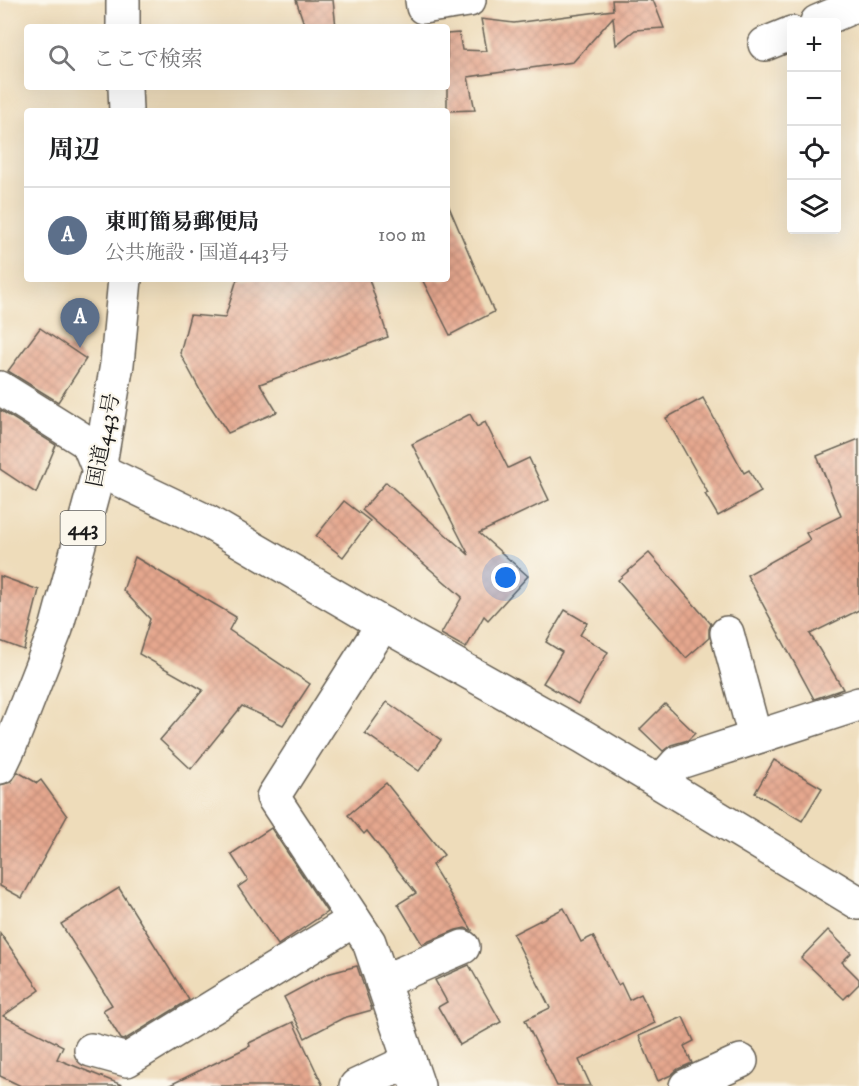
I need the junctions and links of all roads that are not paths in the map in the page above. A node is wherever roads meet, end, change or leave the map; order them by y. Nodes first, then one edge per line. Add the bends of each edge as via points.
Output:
1 (123, 0) edge
2 (422, 0) edge
3 (469, 0) edge
4 (859, 4) edge
5 (826, 18) edge
6 (123, 24) edge
7 (125, 90) edge
8 (126, 108) edge
9 (125, 282) edge
10 (0, 388) edge
11 (99, 470) junction
12 (383, 624) junction
13 (727, 633) dead end
14 (859, 704) edge
15 (755, 737) junction
16 (0, 767) edge
17 (660, 782) junction
18 (859, 903) edge
19 (354, 920) junction
20 (463, 947) dead end
21 (382, 981) junction
22 (91, 1050) dead end
23 (741, 1061) dead end
24 (413, 1073) edge
25 (356, 1086) edge
26 (686, 1086) edge

1 - 6 main road
2 - 3 main road via 423,7
4 - 5 main road
7 - 8 main road
9 - 11 main road, 国道443号 / 443 via 117,364
10 - 11 main road via 88,443
11 - 12 main road via 208,522
11 - 16 main road, 国道443号 / 443 via 56,629
12 - 17 main road
12 - 19 main road via 273,797
13 - 15 main road
14 - 15 main road
15 - 17 main road via 677,763
17 - 18 main road
19 - 21 main road via 369,942
19 - 22 main road via 127,1060
20 - 21 main road
21 - 24 main road
23 - 26 main road
24 - 25 main road

